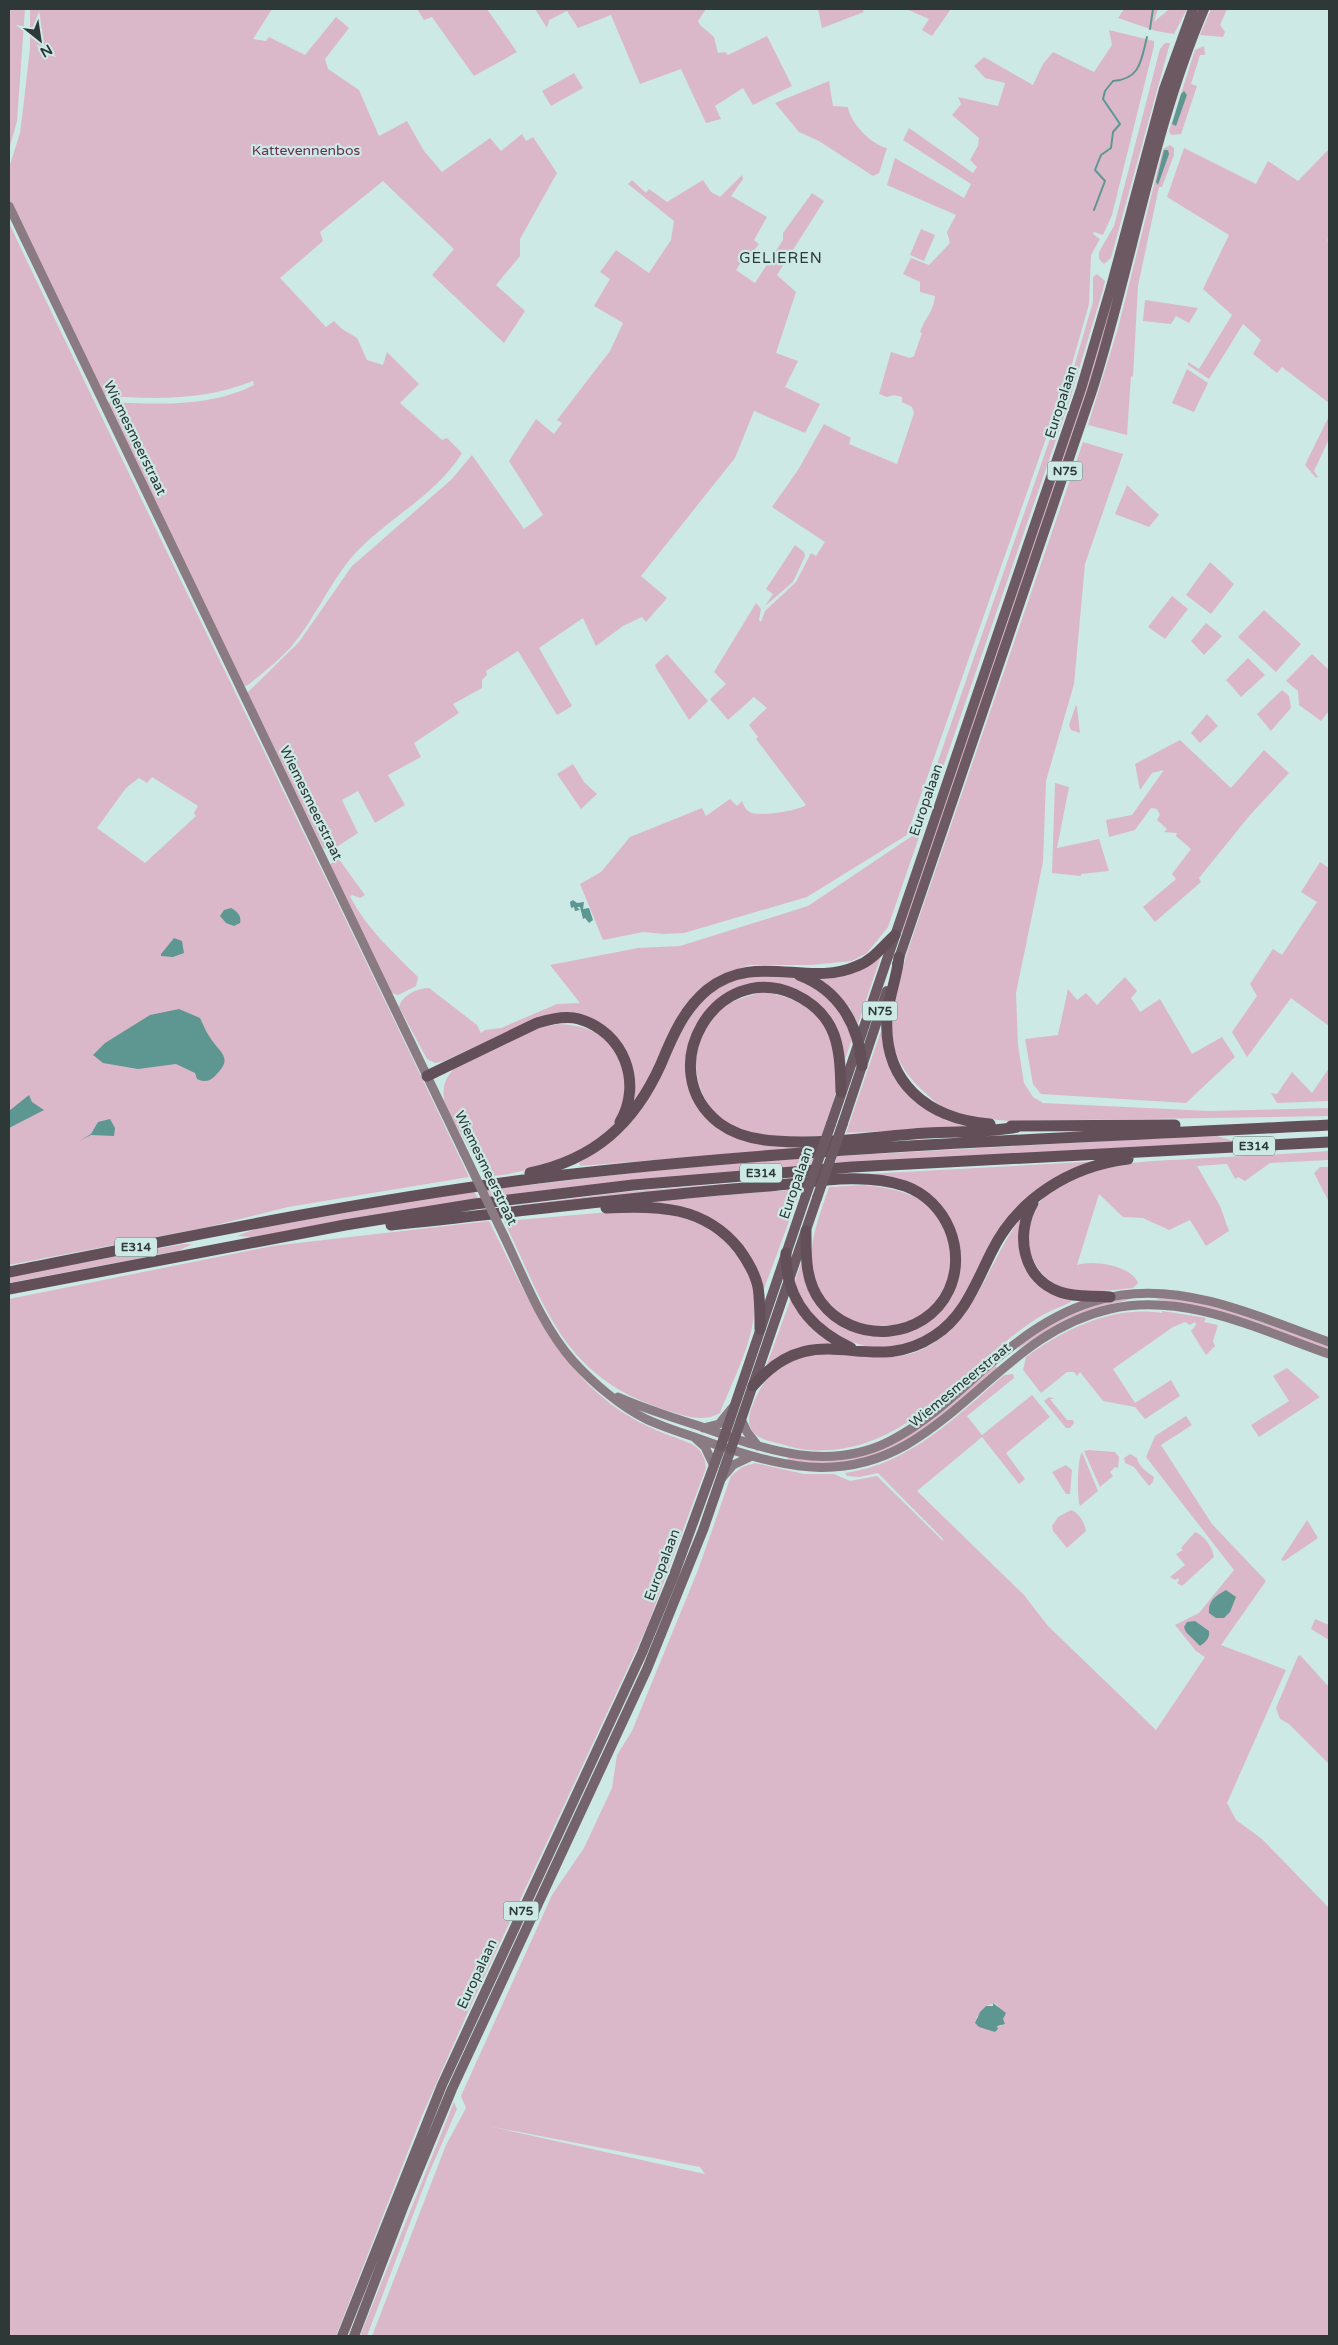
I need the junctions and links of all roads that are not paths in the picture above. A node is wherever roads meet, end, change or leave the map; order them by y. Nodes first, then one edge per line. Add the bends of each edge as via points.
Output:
1 (1193, 9) edge
2 (1204, 9) edge
3 (1190, 29) junction
4 (9, 206) edge
5 (895, 935) junction
6 (899, 957) junction
7 (791, 972) junction
8 (859, 1039) junction
9 (862, 1066) junction
10 (427, 1076) junction
11 (841, 1092) junction
12 (1329, 1124) edge
13 (1017, 1127) junction
14 (1208, 1130) junction
15 (612, 1135) junction
16 (1329, 1142) edge
17 (1179, 1150) junction
18 (490, 1185) junction
19 (1037, 1196) junction
20 (554, 1208) junction
21 (345, 1225) junction
22 (806, 1231) junction
23 (786, 1253) junction
24 (9, 1272) edge
25 (788, 1281) junction
26 (9, 1289) edge
27 (1110, 1297) junction
28 (760, 1329) junction
29 (1329, 1342) edge
30 (859, 1352) junction
31 (1329, 1354) edge
32 (753, 1386) junction
33 (612, 1394) junction
34 (734, 1404) junction
35 (742, 1419) junction
36 (703, 1428) junction
37 (724, 1435) junction
38 (695, 1437) junction
39 (729, 1445) junction
40 (758, 1446) junction
41 (752, 1456) junction
42 (714, 1466) junction
43 (721, 1480) junction
44 (342, 2336) edge
45 (354, 2336) edge

1 - 3 highway, Europalaan / N75
2 - 3 highway, Europalaan / N75
3 - 5 highway, Europalaan / N75 via 1176,50 1144,155 1081,389
3 - 6 highway, Europalaan / N75 via 1188,51 1163,128 1120,300 1092,391
4 - 10 main road, Wiemesmeerstraat
5 - 7 highway via 872,958 856,968 825,973
5 - 8 highway, Europalaan / N75
6 - 9 highway, Europalaan / N75
6 - 13 highway via 887,1028 890,1054 902,1080 926,1104 947,1116 969,1122
7 - 8 highway via 830,993 848,1016
7 - 15 highway via 743,972 719,982 703,994 680,1023 637,1108
8 - 9 highway
8 - 11 highway, Europalaan / N75
9 - 22 highway, Europalaan / N75, bridge
10 - 15 highway via 537,1023 578,1019 601,1029 613,1040 628,1066 629,1104
10 - 33 main road, Wiemesmeerstraat, bridge via 558,1341 583,1371
11 - 13 highway via 840,1052 832,1028 815,1006 797,996 777,989 741,992 720,1004 699,1027 691,1057 694,1084 708,1112 735,1132 757,1139 799,1142
11 - 23 highway, Europalaan / N75, bridge
12 - 14 highway, E314
13 - 14 highway via 1193,1125
14 - 18 highway, E314 via 741,1158
15 - 18 highway via 564,1164
16 - 17 highway, E314
17 - 19 highway via 1087,1168 1054,1183
17 - 21 highway, E314 via 717,1177 476,1204
18 - 24 highway, E314 via 312,1213
19 - 27 highway via 1026,1218 1022,1241 1034,1273 1060,1292
19 - 30 highway via 1004,1230 963,1307 941,1331 905,1350
20 - 21 highway via 373,1228
20 - 22 highway via 746,1187 856,1179 886,1181 923,1195 946,1220 956,1254 948,1292 922,1320 905,1328 886,1333 852,1327 837,1319 814,1290 808,1274
20 - 28 highway via 659,1207 678,1210 710,1223 732,1242 755,1276
21 - 26 highway, E314
22 - 25 highway, Europalaan / N75
23 - 25 highway
23 - 28 highway, Europalaan / N75
25 - 30 highway via 812,1322 831,1338
25 - 32 highway, Europalaan / N75
27 - 29 main road, Wiemesmeerstraat via 1148,1293 1196,1298
27 - 40 main road, Wiemesmeerstraat via 1071,1309 1036,1328 928,1417 890,1441 852,1454 830,1457 791,1455
28 - 34 highway, Europalaan / N75
30 - 32 highway via 817,1348 802,1351 780,1361
31 - 41 main road, Wiemesmeerstraat via 1198,1310 1145,1304 1125,1306 1088,1314 1053,1330 1009,1362 937,1424 889,1454 854,1465 819,1468 784,1465
32 - 35 highway, Europalaan / N75
33 - 36 main road, Wiemesmeerstraat
33 - 38 main road, Wiemesmeerstraat via 646,1419
34 - 36 main road via 718,1424
34 - 37 highway, Europalaan / N75
35 - 39 highway, Europalaan / N75
35 - 40 main road
36 - 37 main road, Wiemesmeerstraat
37 - 39 highway, Europalaan / N75
38 - 39 main road, Wiemesmeerstraat
38 - 42 main road via 705,1447
39 - 40 main road, Wiemesmeerstraat
39 - 41 main road, Wiemesmeerstraat
39 - 42 main road, Europalaan / N75
39 - 43 main road, Europalaan / N75
41 - 43 main road via 733,1465
42 - 44 main road, Europalaan / N75 via 642,1654 442,2085
43 - 45 main road, Europalaan / N75 via 647,1669 452,2090

